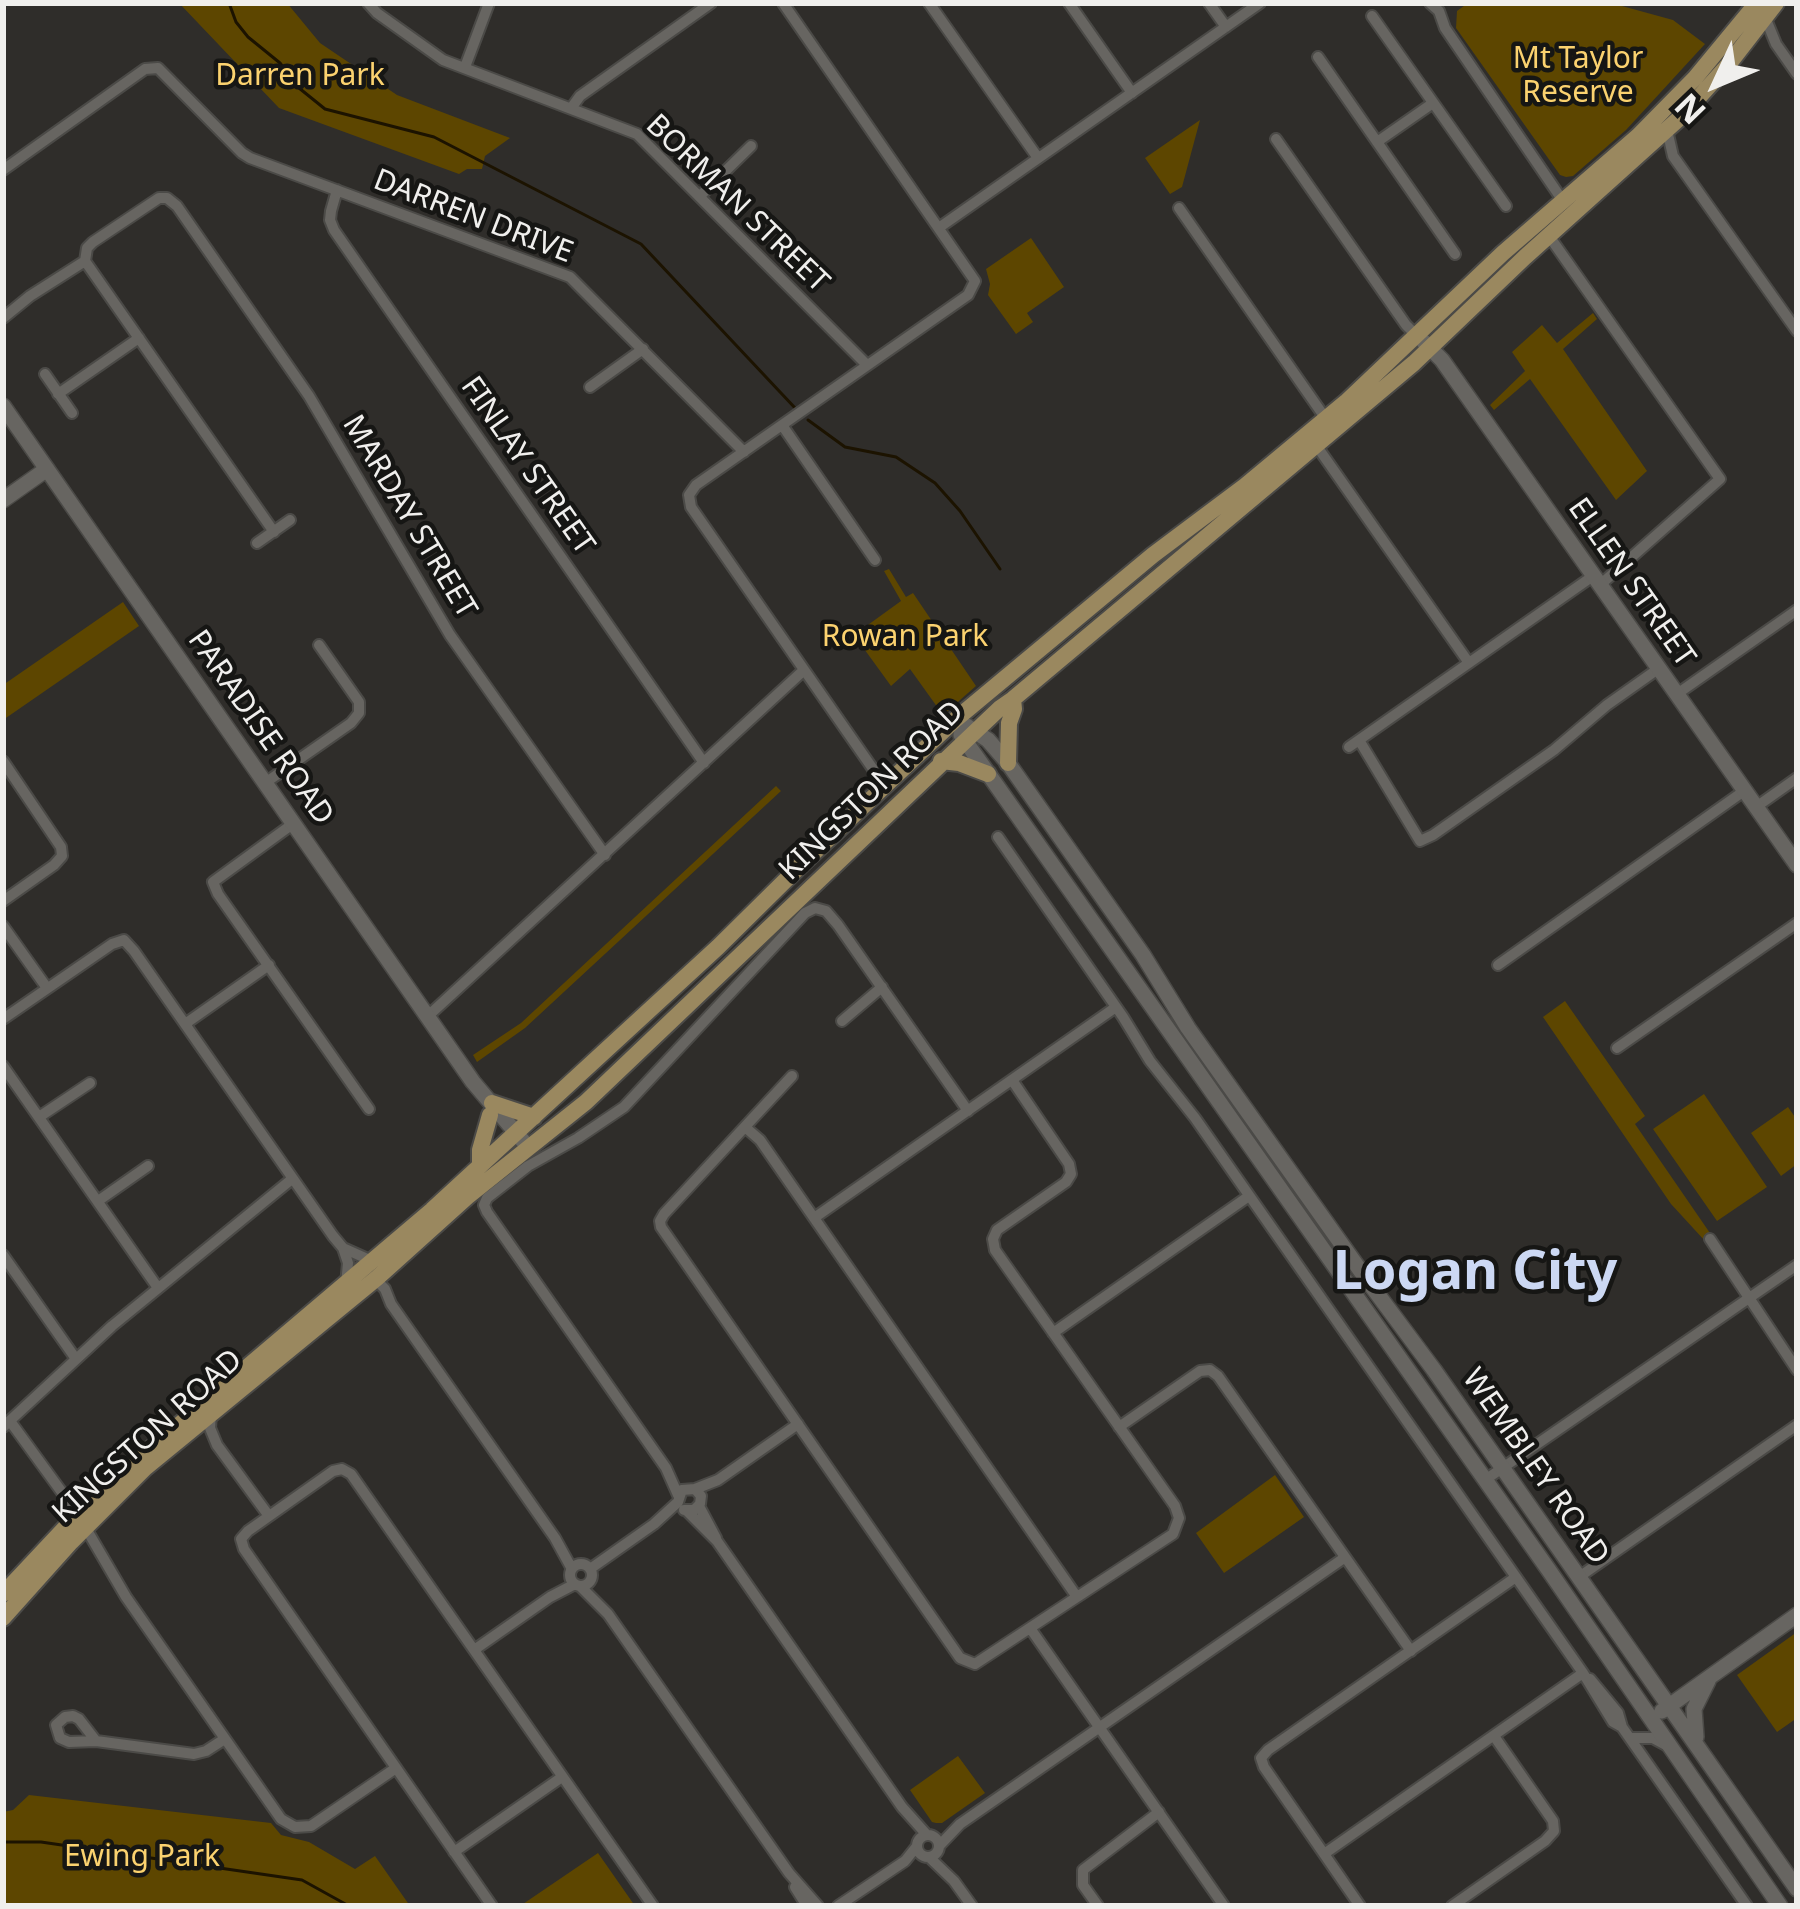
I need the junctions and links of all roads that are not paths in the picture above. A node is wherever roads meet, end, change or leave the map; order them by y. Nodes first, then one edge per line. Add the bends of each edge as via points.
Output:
1 (368, 3) edge
2 (489, 3) edge
3 (783, 3) edge
4 (929, 3) edge
5 (1069, 3) edge
6 (1209, 3) edge
7 (1260, 3) edge
8 (707, 4) edge
9 (1440, 6) edge
10 (1766, 8) edge
11 (1372, 16) dead end
12 (1226, 27) junction
13 (1750, 36) junction
14 (1776, 44) junction
15 (1318, 56) dead end
16 (465, 67) junction
17 (1797, 74) edge
18 (1132, 93) junction
19 (1433, 103) junction
20 (572, 107) junction
21 (1667, 130) junction
22 (1276, 139) dead end
23 (1377, 142) junction
24 (751, 146) dead end
25 (1648, 147) junction
26 (1673, 156) junction
27 (1039, 158) junction
28 (3, 170) edge
29 (338, 190) junction
30 (700, 196) junction
31 (1563, 200) junction
32 (1507, 206) dead end
33 (1179, 208) dead end
34 (940, 227) junction
35 (1549, 236) junction
36 (1455, 254) dead end
37 (85, 258) junction
38 (3, 319) edge
39 (1797, 331) edge
40 (139, 338) junction
41 (1424, 342) junction
42 (643, 349) junction
43 (867, 365) junction
44 (45, 374) dead end
45 (590, 387) dead end
46 (58, 394) junction
47 (3, 406) edge
48 (72, 413) dead end
49 (1326, 419) junction
50 (782, 425) junction
51 (1316, 445) junction
52 (744, 452) junction
53 (47, 470) junction
54 (3, 500) edge
55 (290, 520) dead end
56 (274, 532) junction
57 (257, 544) dead end
58 (874, 560) dead end
59 (1596, 580) junction
60 (1797, 610) edge
61 (319, 645) dead end
62 (1469, 662) junction
63 (1658, 669) junction
64 (804, 670) junction
65 (1676, 694) junction
66 (1013, 699) junction
67 (954, 721) junction
68 (969, 735) junction
69 (3, 761) edge
70 (941, 761) junction
71 (704, 763) junction
72 (1008, 763) junction
73 (988, 774) junction
74 (8, 777) edge
75 (1797, 778) edge
76 (265, 782) junction
77 (885, 785) junction
78 (1744, 791) junction
79 (1756, 807) junction
80 (294, 823) junction
81 (998, 837) dead end
82 (605, 855) junction
83 (1797, 865) edge
84 (3, 901) edge
85 (1797, 923) edge
86 (3, 926) edge
87 (269, 965) junction
88 (1498, 965) dead end
89 (882, 987) junction
90 (47, 988) junction
91 (1116, 1006) junction
92 (428, 1016) junction
93 (3, 1019) edge
94 (842, 1021) dead end
95 (185, 1024) junction
96 (652, 1039) junction
97 (1617, 1048) dead end
98 (670, 1058) junction
99 (3, 1066) edge
100 (1221, 1074) junction
101 (792, 1076) dead end
102 (1012, 1080) junction
103 (90, 1083) dead end
104 (1206, 1084) junction
105 (1182, 1101) junction
106 (369, 1109) dead end
107 (491, 1109) junction
108 (968, 1111) junction
109 (39, 1117) junction
110 (534, 1117) junction
111 (745, 1127) junction
112 (519, 1143) junction
113 (148, 1166) dead end
114 (479, 1166) junction
115 (292, 1179) junction
116 (1249, 1196) junction
117 (98, 1201) junction
118 (814, 1218) junction
119 (1710, 1239) dead end
120 (343, 1248) junction
121 (3, 1255) edge
122 (1797, 1265) edge
123 (375, 1270) junction
124 (158, 1288) junction
125 (353, 1288) junction
126 (1748, 1299) junction
127 (392, 1304) junction
128 (1053, 1334) junction
129 (76, 1359) junction
130 (1797, 1370) edge
131 (212, 1411) junction
132 (6, 1424) edge
133 (798, 1424) junction
134 (1797, 1424) edge
135 (1119, 1427) junction
136 (185, 1432) junction
137 (217, 1445) junction
138 (1503, 1468) junction
139 (1485, 1480) junction
140 (689, 1500) junction
141 (268, 1516) junction
142 (81, 1520) junction
143 (1344, 1558) junction
144 (580, 1576) junction
145 (1516, 1577) junction
146 (1579, 1577) junction
147 (3, 1594) edge
148 (1077, 1597) junction
149 (1797, 1616) edge
150 (3, 1618) edge
151 (1030, 1628) junction
152 (474, 1650) junction
153 (1411, 1651) junction
154 (1583, 1673) junction
155 (1714, 1674) junction
156 (1669, 1705) junction
157 (1649, 1714) junction
158 (1100, 1727) junction
159 (1626, 1732) junction
160 (1494, 1736) junction
161 (223, 1740) junction
162 (96, 1742) dead end
163 (1701, 1751) junction
164 (1676, 1754) junction
165 (396, 1768) junction
166 (562, 1777) junction
167 (1159, 1812) junction
168 (928, 1846) junction
169 (454, 1852) junction
170 (1324, 1853) junction
171 (789, 1873) junction
172 (1797, 1889) edge
173 (1353, 1903) edge
174 (842, 1905) edge
175 (492, 1906) edge
176 (653, 1906) edge
177 (807, 1906) edge
178 (818, 1906) edge
179 (972, 1906) edge
180 (1098, 1906) edge
181 (1224, 1906) edge
182 (1452, 1906) edge
183 (1748, 1906) edge
184 (1780, 1906) edge

1 - 16 street, BORMAN STREET via 443,60
2 - 16 street
3 - 34 street
4 - 27 street
5 - 18 street
6 - 12 street
7 - 12 street
8 - 20 street
9 - 31 street via 1445,28
10 - 13 main road, KINGSTON ROAD
10 - 14 street
10 - 31 main road, KINGSTON ROAD
11 - 19 street
12 - 18 street
13 - 14 street
13 - 21 main road, KINGSTON ROAD
14 - 17 street
15 - 23 street
16 - 20 street, BORMAN STREET
18 - 27 street
19 - 23 street
19 - 32 street
20 - 30 street, BORMAN STREET via 637,134
21 - 25 main road, KINGSTON ROAD
21 - 26 street
22 - 41 street
23 - 36 street
24 - 30 street
25 - 26 street
25 - 35 main road, KINGSTON ROAD
26 - 39 street
27 - 34 street
28 - 29 street, DARREN DRIVE via 145,69 158,68 242,153
29 - 42 street, DARREN DRIVE via 570,277
29 - 71 street, FINLAY STREET via 334,230
30 - 43 street, BORMAN STREET
31 - 41 main road, KINGSTON ROAD
33 - 49 street
34 - 43 street via 974,288
35 - 41 main road, KINGSTON ROAD
35 - 59 street via 1720,478
37 - 38 street
37 - 40 street
37 - 82 street, MARDAY STREET via 93,242 150,202 173,202 309,396 450,634
40 - 46 street
40 - 56 street
41 - 49 main road, KINGSTON ROAD
41 - 51 main road, KINGSTON ROAD
41 - 59 main road, ELLEN STREET
42 - 45 street
42 - 52 street, DARREN DRIVE
43 - 50 street
44 - 46 street
46 - 48 street
47 - 53 main road, PARADISE ROAD
49 - 67 main road, KINGSTON ROAD
50 - 52 street
50 - 58 street
51 - 62 street
51 - 66 main road, KINGSTON ROAD
52 - 64 street via 696,485 691,507
53 - 54 main road
53 - 76 main road, PARADISE ROAD
55 - 56 street
56 - 57 street
59 - 62 street
59 - 63 main road, ELLEN STREET
60 - 65 street
61 - 76 street via 359,713
62 - 63 street via 1354,743 1420,841 1555,751
63 - 65 main road, ELLEN STREET
64 - 71 street
64 - 77 street
65 - 78 main road, ELLEN STREET
66 - 68 main road, KINGSTON ROAD
66 - 72 main road
67 - 68 main road, WEMBLEY ROAD
67 - 77 main road, KINGSTON ROAD
68 - 70 main road, KINGSTON ROAD
68 - 72 main road, WEMBLEY ROAD via 994,745
68 - 73 main road, WEMBLEY ROAD
69 - 74 street
70 - 73 main road
70 - 96 main road, KINGSTON ROAD
71 - 82 street
72 - 100 main road, WEMBLEY ROAD
73 - 104 main road, WEMBLEY ROAD
74 - 84 street via 62,856
75 - 79 street
76 - 80 main road, PARADISE ROAD
77 - 110 main road, KINGSTON ROAD
78 - 79 main road, ELLEN STREET
78 - 88 street
79 - 83 main road, ELLEN STREET
80 - 87 street via 213,882
80 - 92 main road, PARADISE ROAD
81 - 91 street
82 - 92 street
85 - 97 street
86 - 90 street
87 - 95 street
87 - 106 street
89 - 94 street
89 - 98 street via 832,917 812,909
89 - 108 street
90 - 93 street
90 - 95 street via 124,940
91 - 102 street
91 - 105 street
92 - 107 main road, PARADISE ROAD
95 - 115 street
96 - 98 street
96 - 112 main road, KINGSTON ROAD via 599,1090
98 - 140 street via 624,1107 515,1174 484,1205
99 - 109 street
100 - 104 street
100 - 138 main road, WEMBLEY ROAD
101 - 111 street
102 - 108 street
102 - 128 street via 1071,1174 993,1239
103 - 109 street
104 - 105 street
104 - 139 main road, WEMBLEY ROAD
105 - 116 street
107 - 110 main road
107 - 112 main road, PARADISE ROAD
107 - 114 main road
108 - 118 street
109 - 117 street
110 - 112 main road, KINGSTON ROAD
111 - 118 street
111 - 133 street via 660,1221
112 - 114 main road, KINGSTON ROAD
112 - 123 main road, KINGSTON ROAD via 467,1197
113 - 117 street
114 - 123 main road, KINGSTON ROAD
115 - 120 street
115 - 124 street
116 - 128 street
116 - 145 street
117 - 124 street
118 - 148 street
119 - 126 street
120 - 123 street
120 - 125 street
121 - 129 street
122 - 126 street
123 - 125 main road, KINGSTON ROAD
123 - 127 street
124 - 129 street
125 - 127 street
125 - 131 main road, KINGSTON ROAD
125 - 142 main road, KINGSTON ROAD via 120,1473
126 - 130 street
126 - 138 street
127 - 144 street
128 - 135 street
129 - 132 street
131 - 136 main road, KINGSTON ROAD
131 - 137 street
132 - 142 street
133 - 140 street
133 - 151 street via 960,1658 982,1661
134 - 146 street
135 - 143 street via 1210,1370
135 - 148 street via 1179,1518 1173,1534
136 - 137 street
136 - 142 main road, KINGSTON ROAD
137 - 141 street
138 - 139 street
138 - 146 main road, WEMBLEY ROAD
139 - 157 main road, WEMBLEY ROAD
140 - 144 street
140 - 168 street
141 - 152 street via 342,1468
141 - 165 street via 242,1539 244,1549
142 - 147 main road, KINGSTON ROAD
142 - 150 main road, KINGSTON ROAD
142 - 161 street
143 - 153 street
143 - 158 street
144 - 152 street
144 - 171 street
145 - 153 street
145 - 154 street
146 - 156 main road, WEMBLEY ROAD
148 - 151 street
149 - 155 main road
151 - 158 street
152 - 166 street
153 - 170 street via 1262,1758
154 - 159 street
154 - 160 street
155 - 156 main road
155 - 163 main road via 1694,1714
156 - 157 main road
156 - 163 main road, WEMBLEY ROAD
157 - 159 street
157 - 164 main road, WEMBLEY ROAD
158 - 167 street
158 - 168 street
159 - 164 street
159 - 183 street
160 - 170 street
160 - 182 street via 1554,1831
161 - 162 street via 194,1754
161 - 165 street via 295,1827 311,1826
163 - 172 main road, WEMBLEY ROAD
164 - 184 main road, WEMBLEY ROAD
165 - 169 street
166 - 169 street
166 - 176 street
167 - 180 street via 1082,1870
167 - 181 street
168 - 174 street
168 - 179 street
169 - 175 street
170 - 173 street
171 - 177 street
171 - 178 street

